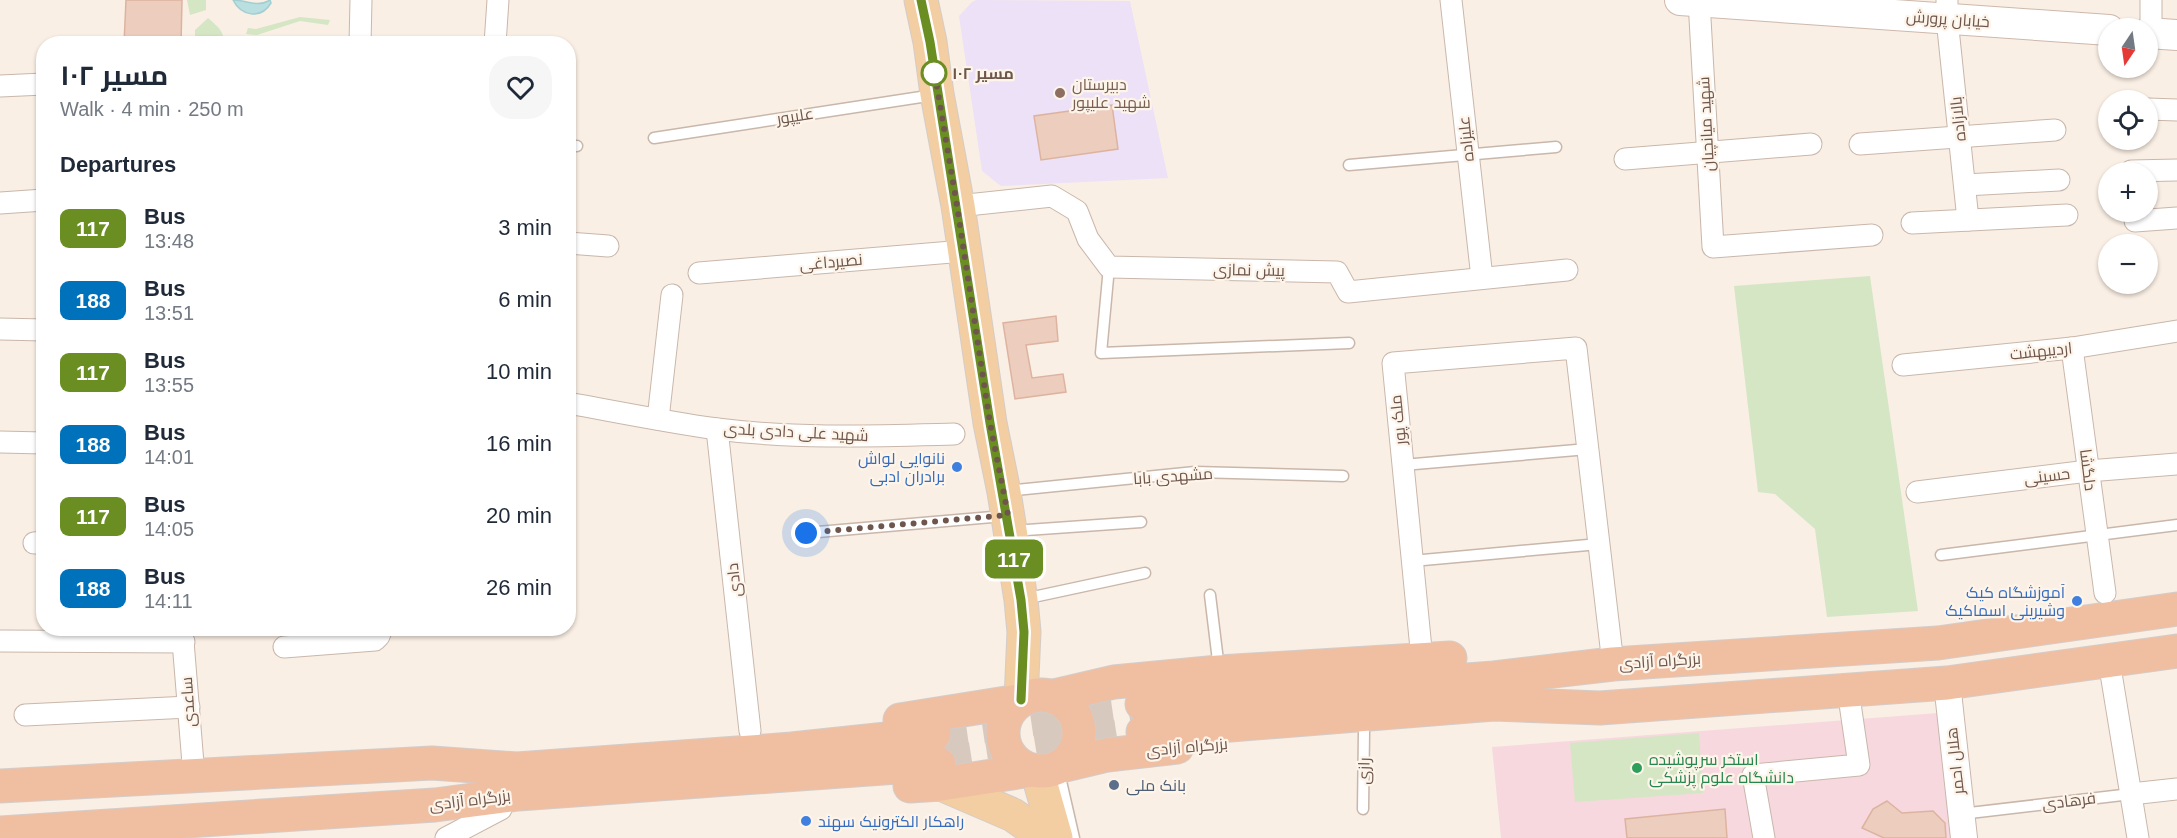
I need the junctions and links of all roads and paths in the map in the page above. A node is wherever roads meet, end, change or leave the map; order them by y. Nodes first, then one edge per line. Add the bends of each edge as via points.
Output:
1 (361, 0) edge
2 (498, 0) edge
3 (921, 0) edge
4 (1451, 0) edge
5 (2151, 0) edge
6 (1689, 1) edge
7 (1947, 9) edge
8 (2098, 29) edge
9 (2159, 33) edge
10 (360, 36) edge
11 (496, 36) edge
12 (36, 84) edge
13 (0, 86) edge
14 (937, 94) junction
15 (2158, 109) edge
16 (2177, 110) edge
17 (2055, 130) dead end
18 (1959, 136) junction
19 (654, 138) dead end
20 (1811, 144) dead end
21 (1860, 144) dead end
22 (1556, 147) dead end
23 (1707, 151) junction
24 (1468, 154) junction
25 (1625, 159) dead end
26 (1349, 165) dead end
27 (2158, 170) edge
28 (2177, 170) edge
29 (2059, 180) dead end
30 (1965, 185) junction
31 (36, 200) edge
32 (0, 202) edge
33 (957, 206) junction
34 (2067, 215) dead end
35 (2177, 218) edge
36 (2158, 219) edge
37 (1968, 220) junction
38 (1912, 223) dead end
39 (1872, 235) dead end
40 (576, 244) edge
41 (608, 246) dead end
42 (964, 251) junction
43 (1109, 267) junction
44 (1567, 270) dead end
45 (699, 273) dead end
46 (1482, 278) junction
47 (672, 295) dead end
48 (0, 329) edge
49 (36, 330) edge
50 (2177, 331) edge
51 (1349, 344) dead end
52 (2072, 348) junction
53 (1903, 365) dead end
54 (576, 404) edge
55 (658, 419) junction
56 (717, 429) junction
57 (954, 434) dead end
58 (0, 442) edge
59 (36, 443) edge
60 (1588, 449) junction
61 (2177, 464) edge
62 (1402, 465) junction
63 (2088, 471) junction
64 (1343, 476) dead end
65 (1917, 492) dead end
66 (1007, 513) junction
67 (1141, 522) dead end
68 (2177, 525) edge
69 (806, 533) dead end
70 (2096, 534) junction
71 (1599, 544) junction
72 (1941, 555) dead end
73 (1412, 561) junction
74 (1145, 573) dead end
75 (2105, 593) dead end
76 (1209, 595) dead end
77 (1021, 600) junction
78 (2177, 609) edge
79 (152, 636) edge
80 (183, 636) edge
81 (379, 636) edge
82 (0, 641) edge
83 (284, 647) dead end
84 (2177, 651) edge
85 (1422, 659) junction
86 (2109, 661) junction
87 (1613, 664) junction
88 (1219, 672) junction
89 (1947, 683) junction
90 (1093, 687) junction
91 (1848, 690) junction
92 (1036, 698) junction
93 (189, 707) junction
94 (970, 708) junction
95 (1600, 708) junction
96 (25, 715) dead end
97 (750, 731) junction
98 (1364, 732) junction
99 (1107, 755) junction
100 (938, 761) junction
101 (432, 763) junction
102 (1047, 768) junction
103 (194, 776) junction
104 (980, 777) junction
105 (0, 786) edge
106 (2177, 789) edge
107 (2131, 794) junction
108 (435, 805) junction
109 (501, 809) junction
110 (1364, 809) dead end
111 (1962, 826) edge
112 (193, 829) edge
113 (0, 833) edge
114 (446, 838) edge
115 (1046, 838) edge
116 (1056, 838) edge
117 (1074, 838) edge
118 (1764, 838) edge
119 (2138, 838) edge

1 - 10 street
2 - 11 street
3 - 14 main road
4 - 24 street, علیزاده
5 - 9 street
6 - 7 main road, خیابان پرورش
6 - 23 street, شهید میانچیان
7 - 8 main road, خیابان پرورش
7 - 18 street, بالازاده
12 - 13 street
14 - 19 lane, علیپور
14 - 33 main road
15 - 16 street
17 - 18 street
18 - 21 street
18 - 30 street, بالازاده
20 - 23 street
22 - 24 lane
23 - 25 street
23 - 39 street, شهید میانچیان via 1713,248
24 - 26 lane
24 - 46 street, علیزاده
27 - 28 street
29 - 30 street
30 - 37 street, بالازاده
31 - 32 street
33 - 42 main road
33 - 43 street via 1052,196 1077,211 1088,239
34 - 37 street
35 - 36 street
37 - 38 street
40 - 41 street
42 - 45 street, نصیرداغی
42 - 66 main road
43 - 46 street, پیش نمازی via 1337,272 1348,292
43 - 51 lane via 1101,353
44 - 46 street, پیش نمازی
47 - 55 street
48 - 49 street
50 - 52 street, اردیبهشت
52 - 53 street, اردیبهشت
52 - 63 street, دلگشا
54 - 55 street, شهید علی دادی بلدی
55 - 56 street, شهید علی دادی بلدی
56 - 57 street, شهید علی دادی بلدی via 775,434
56 - 97 street, دادی
58 - 59 street
60 - 62 lane
60 - 62 street, ملک پور via 1576,348 1393,363
60 - 71 street
61 - 63 street, حسینی
62 - 73 street, ملک پور
63 - 65 street, حسینی
63 - 70 street, دلگشا
64 - 66 lane, مشهدی بابا via 1195,472
66 - 67 lane
66 - 69 lane
66 - 77 main road
68 - 70 lane
70 - 72 lane
70 - 75 street, دلگشا
71 - 73 lane
71 - 87 street
73 - 85 street, ملک پور
74 - 77 lane
76 - 88 lane
77 - 92 main road
78 - 87 highway, بزرگراه آزادی via 1938,643
79 - 82 street
80 - 93 street, ساعدی
81 - 83 street via 375,640
84 - 86 highway, بزرگراه آزادی
85 - 87 highway via 1507,655
85 - 88 highway
86 - 89 highway, بزرگراه آزادی
86 - 107 street
87 - 95 highway, بزرگراه آزادی via 1494,678 1204,697 1142,718 1494,704
88 - 90 highway
89 - 91 highway, بزرگراه آزادی
89 - 111 street, هلال احمر
90 - 92 highway
90 - 99 highway via 1086,702 1085,723 1092,741
91 - 95 highway, بزرگراه آزادی
91 - 118 street via 1859,765 1753,775
92 - 94 highway
92 - 102 highway via 1072,709 1080,729 1076,750 1069,759
92 - 102 highway via 1011,708 1005,717 1003,739 1012,758
93 - 96 street
93 - 103 street, ساعدی
94 - 97 highway via 906,719
94 - 104 highway via 986,723 991,736 991,758
95 - 98 highway, بزرگراه آزادی via 1503,723
97 - 101 highway via 511,746
98 - 99 highway, بزرگراه آزادی
98 - 110 lane, رازی
99 - 102 highway, بزرگراه آزادی
100 - 101 highway, بزرگراه آزادی via 792,749 517,769
100 - 104 highway, بزرگراه آزادی
100 - 108 highway, بزرگراه آزادی via 518,794
100 - 109 highway via 764,799 536,811
100 - 115 main road
101 - 103 highway, بزرگراه آزادی
102 - 104 highway, بزرگراه آزادی
102 - 116 main road
102 - 117 lane
103 - 105 highway, بزرگراه آزادی
106 - 107 street, فرهادی
107 - 111 lane, فرهادی
107 - 119 street
108 - 109 highway
108 - 112 highway, بزرگراه آزادی
109 - 114 street
112 - 113 highway, بزرگراه آزادی

